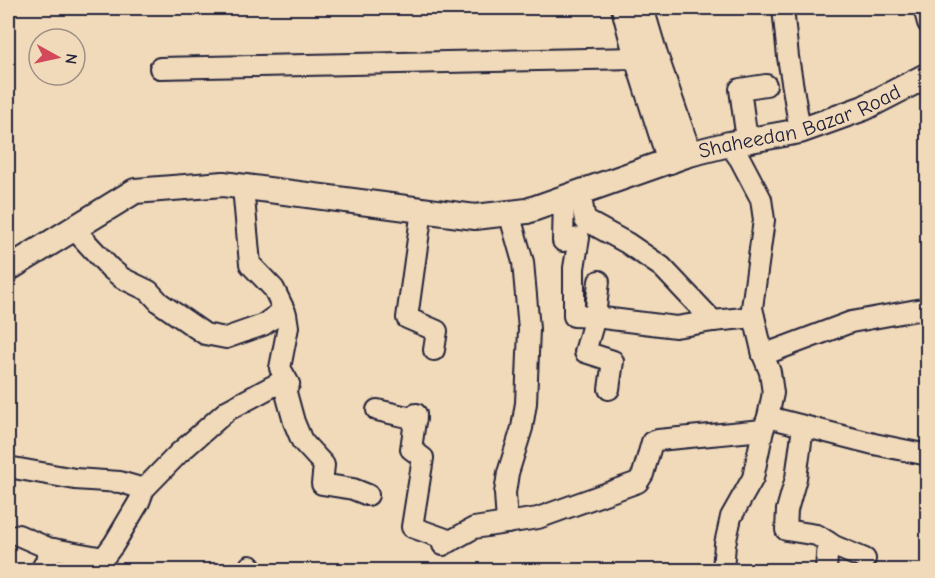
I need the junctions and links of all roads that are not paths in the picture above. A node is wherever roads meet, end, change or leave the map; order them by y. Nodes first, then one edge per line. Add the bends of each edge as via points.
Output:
1 (624, 8) edge
2 (642, 8) edge
3 (783, 8) edge
4 (924, 8) edge
5 (927, 23) edge
6 (637, 58) junction
7 (160, 68) dead end
8 (927, 75) edge
9 (766, 85) dead end
10 (800, 131) junction
11 (738, 142) junction
12 (680, 158) junction
13 (243, 187) junction
14 (572, 195) junction
15 (422, 210) junction
16 (509, 213) junction
17 (74, 229) junction
18 (8, 269) edge
19 (599, 281) dead end
20 (927, 308) edge
21 (284, 310) junction
22 (595, 317) junction
23 (754, 317) junction
24 (713, 321) junction
25 (434, 350) dead end
26 (763, 355) junction
27 (286, 379) junction
28 (609, 389) dead end
29 (377, 410) dead end
30 (766, 423) junction
31 (803, 427) junction
32 (927, 455) edge
33 (8, 467) edge
34 (144, 489) junction
35 (368, 495) dead end
36 (507, 523) junction
37 (18, 534) dead end
38 (828, 542) junction
39 (53, 549) junction
40 (866, 558) edge
41 (97, 564) edge
42 (41, 570) edge
43 (723, 570) edge
44 (826, 570) edge

1 - 6 main road
2 - 12 main road
3 - 10 street
4 - 5 street
6 - 7 street
6 - 12 main road
8 - 10 main road, Shaheedan Bazar Road via 864,108
9 - 11 street via 740,89
10 - 11 main road, Shaheedan Bazar Road
11 - 12 main road, Shaheedan Bazar Road
11 - 23 street via 740,159 761,199 764,220
12 - 14 main road, Shaheedan Bazar Road
13 - 15 main road, Shaheedan Bazar Road
13 - 17 main road, Shaheedan Bazar Road via 223,184 135,191
13 - 21 street via 250,264 274,289
14 - 16 main road, Shaheedan Bazar Road via 527,211
14 - 22 street via 563,241 579,238 574,268 574,316
14 - 24 street via 585,220 662,267
15 - 16 main road, Shaheedan Bazar Road via 475,217
15 - 25 street via 407,318 437,331
16 - 36 street via 523,262 529,329 526,402 505,493
17 - 18 main road, Shaheedan Bazar Road
17 - 21 street via 122,278 149,291 205,334 226,338 263,325
19 - 22 street
20 - 26 street via 850,322
21 - 27 street via 288,327 280,368
22 - 24 street via 676,327
22 - 28 street via 585,352 613,361
23 - 24 street
23 - 26 street
26 - 30 street via 773,393
27 - 34 street via 228,410
27 - 35 street via 289,384 285,389 302,441 324,465 322,484
29 - 36 street via 416,416 411,449 423,458 412,527 447,543 474,528
30 - 31 street
30 - 36 street via 652,442 638,482 538,518
30 - 43 street via 753,478 732,517
31 - 32 street
31 - 38 street via 786,530 817,535
33 - 34 street via 120,482
34 - 41 street via 119,536
37 - 39 street
38 - 40 street
38 - 44 street
39 - 41 street
39 - 42 street

